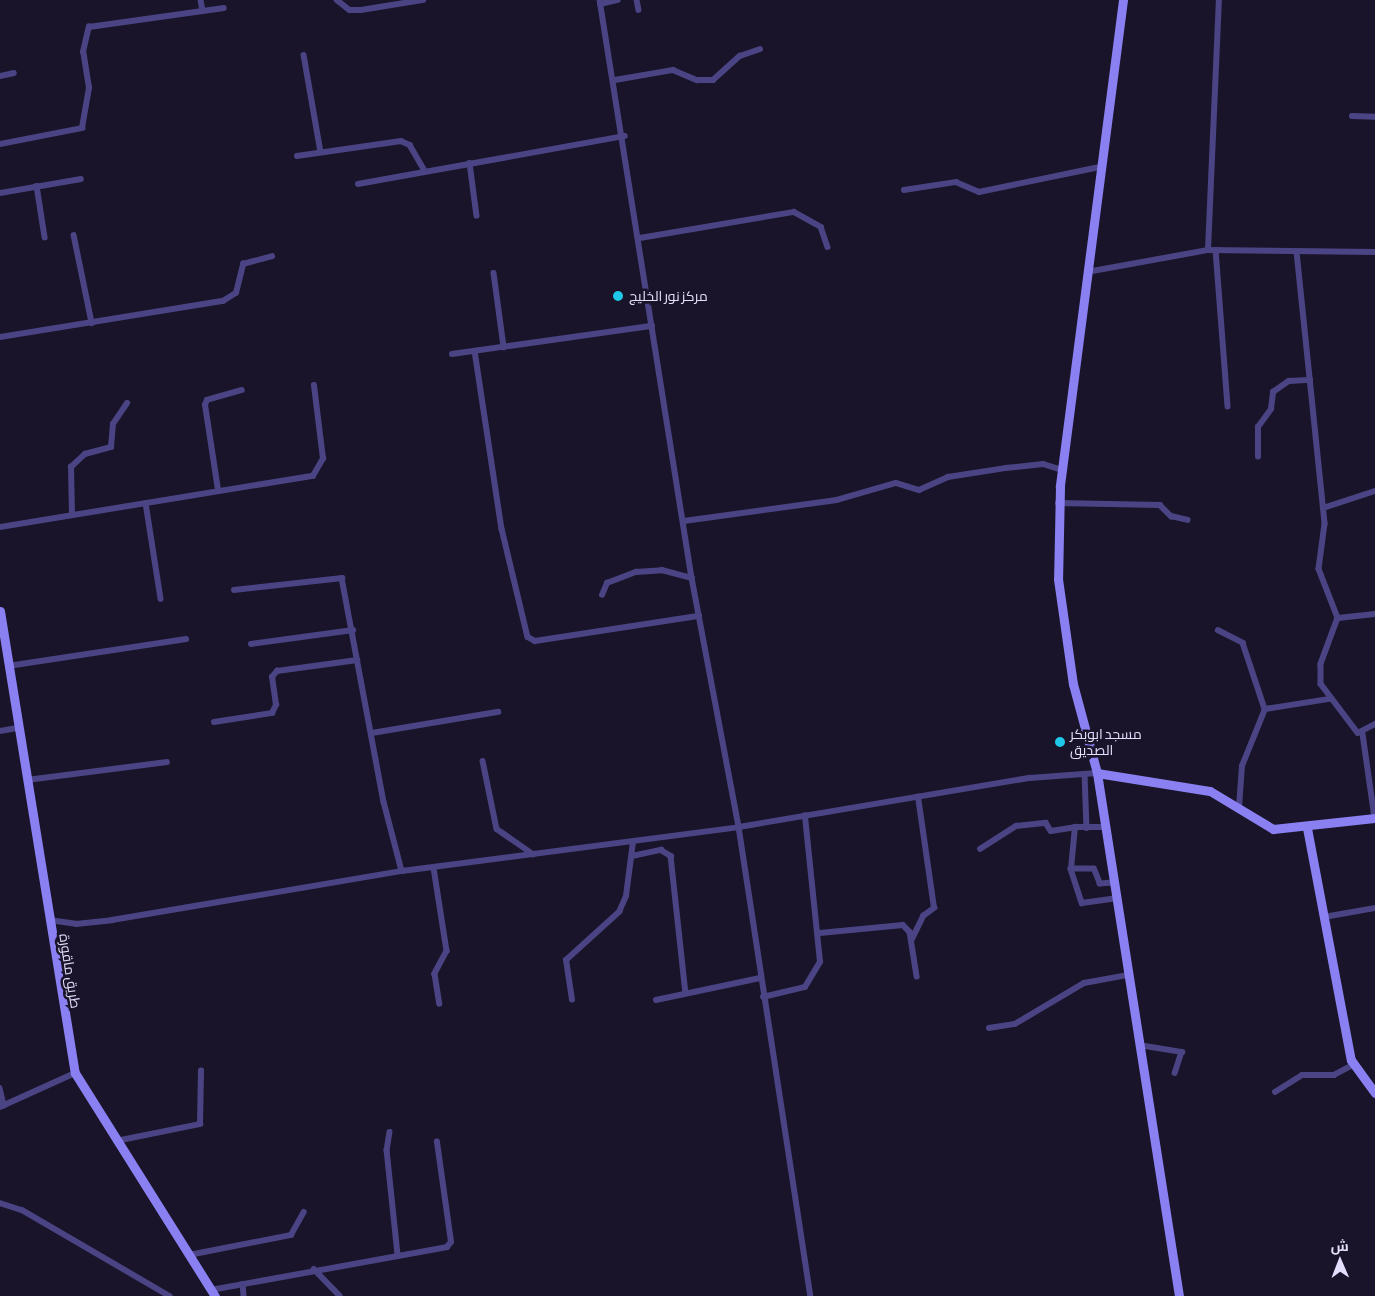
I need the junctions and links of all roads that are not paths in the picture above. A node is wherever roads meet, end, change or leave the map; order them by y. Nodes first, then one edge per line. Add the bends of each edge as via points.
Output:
1 (201, 0) edge
2 (337, 0) edge
3 (423, 0) edge
4 (618, 0) edge
5 (637, 0) edge
6 (1123, 0) edge
7 (1219, 0) edge
8 (600, 2) edge
9 (224, 8) dead end
10 (639, 10) dead end
11 (203, 11) junction
12 (760, 49) dead end
13 (304, 55) dead end
14 (14, 74) dead end
15 (0, 76) edge
16 (615, 80) junction
17 (1352, 116) dead end
18 (1375, 117) edge
19 (625, 136) junction
20 (0, 144) edge
21 (321, 152) junction
22 (297, 156) dead end
23 (470, 163) junction
24 (1100, 167) junction
25 (425, 171) junction
26 (81, 179) dead end
27 (358, 184) dead end
28 (37, 186) junction
29 (904, 190) dead end
30 (0, 193) edge
31 (477, 216) dead end
32 (74, 235) dead end
33 (46, 237) dead end
34 (640, 238) junction
35 (828, 247) dead end
36 (1208, 250) junction
37 (1216, 250) junction
38 (1297, 252) junction
39 (1375, 252) edge
40 (272, 256) dead end
41 (1086, 272) junction
42 (494, 273) dead end
43 (92, 323) junction
44 (652, 326) junction
45 (0, 337) edge
46 (504, 347) junction
47 (475, 351) junction
48 (452, 354) dead end
49 (1310, 380) junction
50 (314, 386) dead end
51 (242, 390) dead end
52 (128, 403) dead end
53 (1228, 408) dead end
54 (1258, 457) dead end
55 (1063, 470) junction
56 (218, 490) junction
57 (1375, 491) edge
58 (146, 503) junction
59 (1058, 503) junction
60 (1323, 508) junction
61 (72, 515) junction
62 (1188, 520) dead end
63 (684, 521) junction
64 (0, 527) edge
65 (692, 578) junction
66 (234, 590) dead end
67 (602, 595) dead end
68 (161, 599) dead end
69 (0, 612) edge
70 (1375, 614) edge
71 (699, 616) junction
72 (1338, 618) junction
73 (1, 627) edge
74 (353, 630) junction
75 (1218, 630) dead end
76 (186, 639) dead end
77 (251, 644) dead end
78 (357, 660) junction
79 (8, 666) junction
80 (1329, 699) junction
81 (1265, 709) junction
82 (498, 712) dead end
83 (214, 722) dead end
84 (1375, 724) edge
85 (17, 728) junction
86 (0, 731) edge
87 (372, 733) junction
88 (1363, 734) junction
89 (483, 761) dead end
90 (167, 762) dead end
91 (1097, 773) junction
92 (1085, 774) junction
93 (26, 780) junction
94 (918, 797) junction
95 (1239, 807) junction
96 (805, 816) junction
97 (1375, 818) edge
98 (739, 827) junction
99 (1104, 827) junction
100 (1075, 828) junction
101 (1087, 828) junction
102 (1306, 828) junction
103 (632, 842) junction
104 (980, 849) dead end
105 (533, 854) junction
106 (632, 856) junction
107 (434, 868) junction
108 (1072, 869) junction
109 (402, 872) junction
110 (1113, 883) junction
111 (1116, 898) junction
112 (1375, 908) edge
113 (1324, 917) junction
114 (49, 920) junction
115 (820, 932) junction
116 (911, 941) junction
117 (1128, 975) junction
118 (917, 976) dead end
119 (760, 978) junction
120 (686, 993) junction
121 (763, 998) junction
122 (572, 1000) dead end
123 (656, 1000) dead end
124 (440, 1004) dead end
125 (988, 1028) dead end
126 (1140, 1045) junction
127 (1353, 1065) junction
128 (201, 1071) dead end
129 (75, 1073) junction
130 (1175, 1073) dead end
131 (0, 1088) edge
132 (1275, 1092) dead end
133 (1375, 1093) edge
134 (2, 1106) edge
135 (390, 1132) dead end
136 (116, 1141) junction
137 (437, 1142) dead end
138 (0, 1203) edge
139 (304, 1212) dead end
140 (189, 1255) junction
141 (398, 1256) junction
142 (314, 1269) junction
143 (243, 1284) junction
144 (213, 1293) edge
145 (170, 1296) edge
146 (244, 1296) edge
147 (340, 1296) edge
148 (811, 1296) edge
149 (1179, 1296) edge

1 - 11 street
2 - 3 street via 350,10 361,10
4 - 8 street
5 - 10 street
6 - 24 street
7 - 36 street
8 - 16 street
9 - 11 street
11 - 20 street via 89,27 83,52 88,88 82,128
12 - 16 street via 740,56 713,80 697,80 673,70
13 - 21 street
14 - 15 street
16 - 19 street
17 - 18 street
19 - 23 street
19 - 34 street
21 - 22 street
21 - 25 street via 401,141 410,146
23 - 25 street
23 - 31 street
24 - 29 street via 979,192 956,182
24 - 41 street
25 - 27 street
26 - 28 street
28 - 30 street
28 - 33 street
32 - 43 street
34 - 35 street via 794,212 821,227
34 - 44 street
36 - 37 street
36 - 41 street
37 - 38 street
37 - 53 street
38 - 39 street
38 - 49 street
40 - 43 street via 243,264 236,293 229,299
41 - 55 street
42 - 46 street
43 - 45 street
44 - 46 street
44 - 63 street
46 - 47 street
47 - 48 street
47 - 71 street via 502,529 528,637 535,641
49 - 54 street via 1276,388 1271,409 1258,426
49 - 60 street
50 - 56 street via 323,459 318,471 306,478
51 - 56 street via 205,405
52 - 61 street via 113,422 110,447 85,454 71,467
55 - 59 street
55 - 63 street via 1043,464 1006,468 948,477 919,490 896,483 837,500
56 - 58 street
57 - 60 street
58 - 61 street
58 - 68 street
59 - 62 street via 1160,505 1171,516
59 - 91 street via 1058,578 1073,684
60 - 72 street via 1325,529 1318,569
61 - 64 street
63 - 65 street
65 - 67 street via 662,570 636,572 607,583
65 - 71 street
66 - 74 street via 338,576 345,582
69 - 73 street, طريق ماقورة
70 - 72 street
71 - 98 street
72 - 80 street via 1319,673
73 - 79 street, طريق ماقورة
74 - 77 street
74 - 78 street
75 - 81 street via 1243,643
76 - 79 street
78 - 83 street via 277,671 272,677 276,706 272,712
78 - 87 street
79 - 85 street, طريق ماقورة
80 - 81 street
80 - 88 street
81 - 95 street via 1242,766
82 - 87 street
84 - 88 street
85 - 86 street
85 - 93 street, طريق ماقورة
87 - 109 street
88 - 97 street
89 - 105 street via 497,829
90 - 93 street
91 - 92 street
91 - 95 street via 1210,791
91 - 99 street
92 - 94 street
92 - 101 street
93 - 114 street, طريق ماقورة
94 - 96 street
94 - 116 street via 934,908 923,916
95 - 102 street via 1266,828
96 - 98 street
96 - 115 street
97 - 102 street
98 - 103 street
98 - 119 street
99 - 101 street
99 - 110 street
100 - 101 street
100 - 104 street via 1051,831 1046,823 1016,826
100 - 108 street
102 - 113 street
103 - 105 street
103 - 106 street
105 - 107 street
106 - 120 street via 661,850 671,856
106 - 122 street via 618,912 566,960
107 - 109 street
107 - 124 street via 446,951 435,974
108 - 110 street via 1094,869 1100,884
108 - 111 street via 1082,903
109 - 114 street via 112,920 76,924
110 - 111 street
111 - 117 street
112 - 113 street
113 - 127 street
114 - 129 street, طريق ماقورة
115 - 116 street via 903,925
115 - 121 street via 820,962 811,982
116 - 118 street
117 - 125 street via 1084,983 1016,1024
117 - 126 street
119 - 120 street
119 - 121 street
120 - 123 street
121 - 148 street
126 - 130 street via 1182,1052
126 - 149 street
127 - 132 street via 1334,1076 1302,1075
127 - 133 street
128 - 136 street via 200,1124
129 - 134 street
129 - 136 street, طريق ماقورة
131 - 134 street
135 - 141 street via 387,1150
136 - 140 street, طريق ماقورة
137 - 141 street via 451,1242 447,1247
138 - 145 street via 22,1210
139 - 140 street via 291,1235
140 - 144 street, طريق ماقورة
141 - 142 street
142 - 143 street
142 - 147 street
143 - 144 street
143 - 146 street

